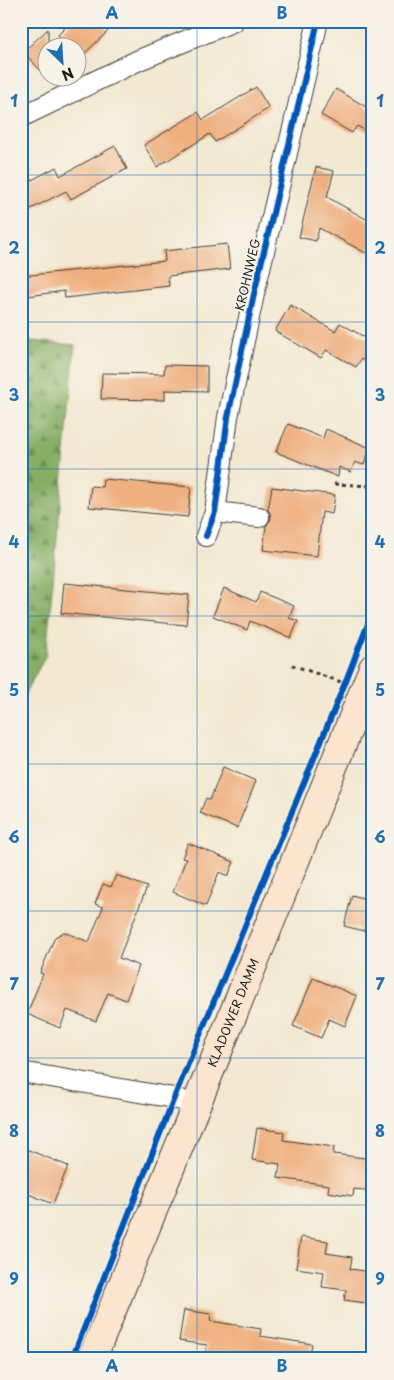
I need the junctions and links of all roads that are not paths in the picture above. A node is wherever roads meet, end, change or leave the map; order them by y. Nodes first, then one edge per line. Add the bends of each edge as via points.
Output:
1 (234, 21) edge
2 (318, 21) edge
3 (21, 117) edge
4 (215, 512) junction
5 (259, 517) dead end
6 (206, 536) dead end
7 (373, 668) edge
8 (21, 1072) edge
9 (197, 1105) junction
10 (92, 1359) edge

1 - 3 street via 139,60
2 - 4 street, KROHNWEG via 228,417
4 - 5 street
4 - 6 street, KROHNWEG
7 - 9 main road, KLADOWER DAMM
8 - 9 street via 174,1098
9 - 10 main road, KLADOWER DAMM

